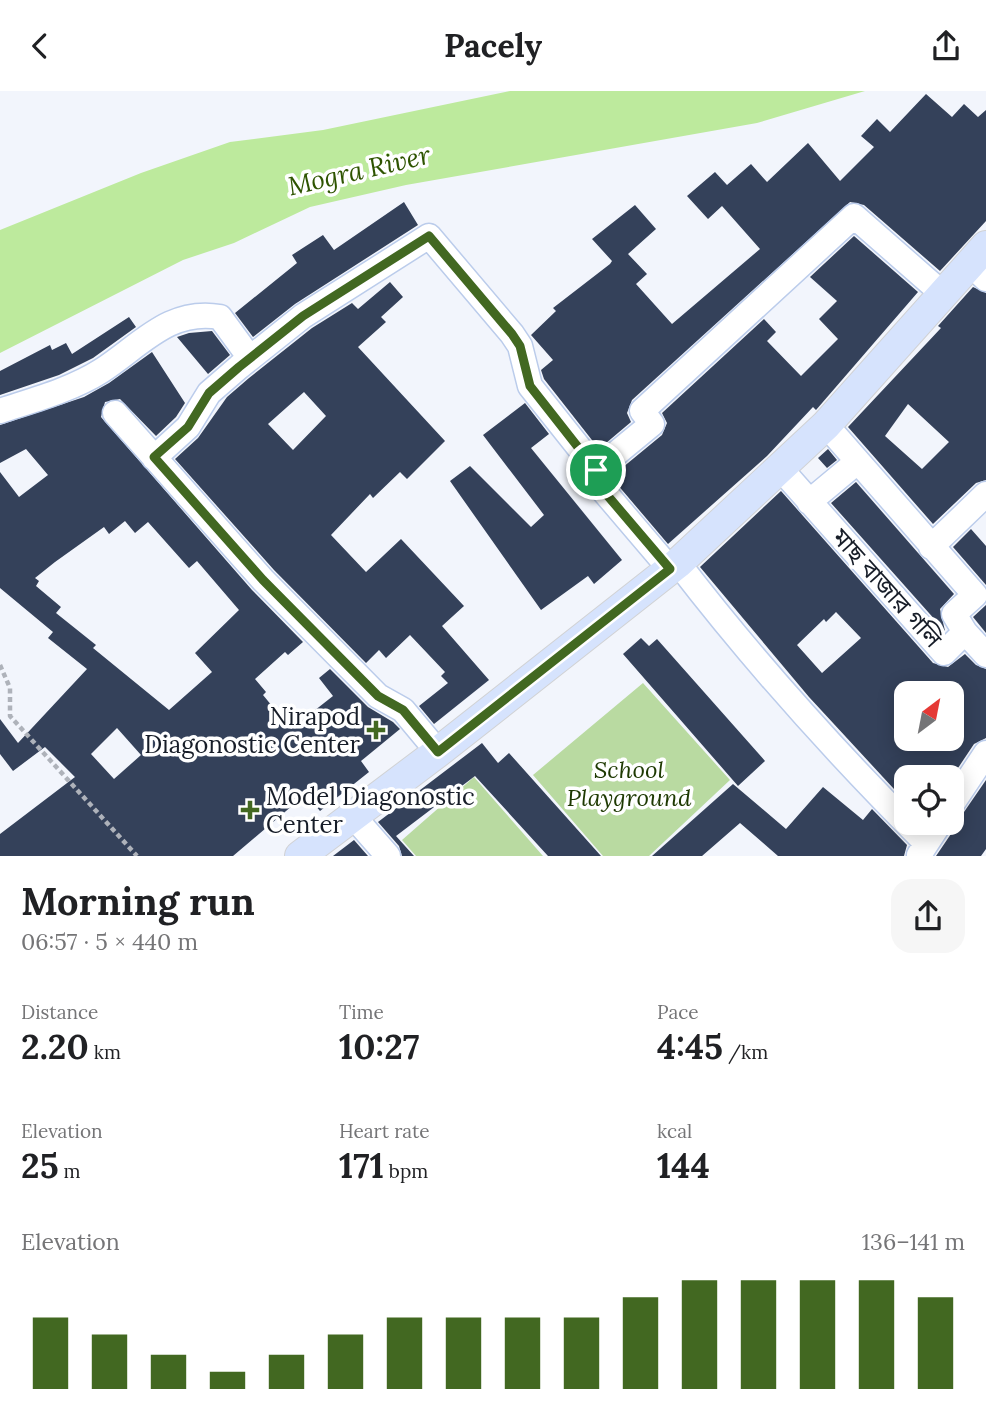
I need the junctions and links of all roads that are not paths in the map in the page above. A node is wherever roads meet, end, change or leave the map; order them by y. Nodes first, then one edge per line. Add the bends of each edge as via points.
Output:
1 (980, 263) edge
2 (943, 294) junction
3 (250, 358) junction
4 (0, 411) edge
5 (115, 413) dead end
6 (826, 425) junction
7 (154, 457) junction
8 (857, 462) junction
9 (780, 468) junction
10 (596, 470) junction
11 (986, 494) edge
12 (809, 502) junction
13 (931, 547) junction
14 (674, 566) junction
15 (965, 632) junction
16 (986, 655) edge
17 (438, 752) junction
18 (986, 753) edge
19 (964, 786) edge
20 (353, 816) junction
21 (928, 840) edge
22 (300, 856) edge
23 (388, 856) edge

1 - 2 main road
2 - 6 main road
2 - 10 street via 854,216 642,411 652,424
3 - 4 street via 220,317 183,317 160,327 100,372
3 - 7 street via 209,393 188,427
3 - 10 street via 303,316 429,236 512,334 520,346 530,386
5 - 7 street
6 - 8 street, মাছ বাজার গলি
6 - 9 main road
7 - 17 street via 263,580 378,696 403,710
8 - 12 street
8 - 13 street, মাছ বাজার গলি
9 - 12 street, মাছ বাজার গলি
9 - 14 main road
10 - 14 street via 590,475
11 - 13 street
12 - 15 street, মাছ বাজার গলি via 944,653
13 - 15 street, মাছ বাজার গলি via 975,595 954,614
14 - 17 main road
14 - 21 street via 879,796
15 - 16 street, মাছ বাজার গলি
17 - 20 main road
18 - 19 street
20 - 22 main road
20 - 23 street

